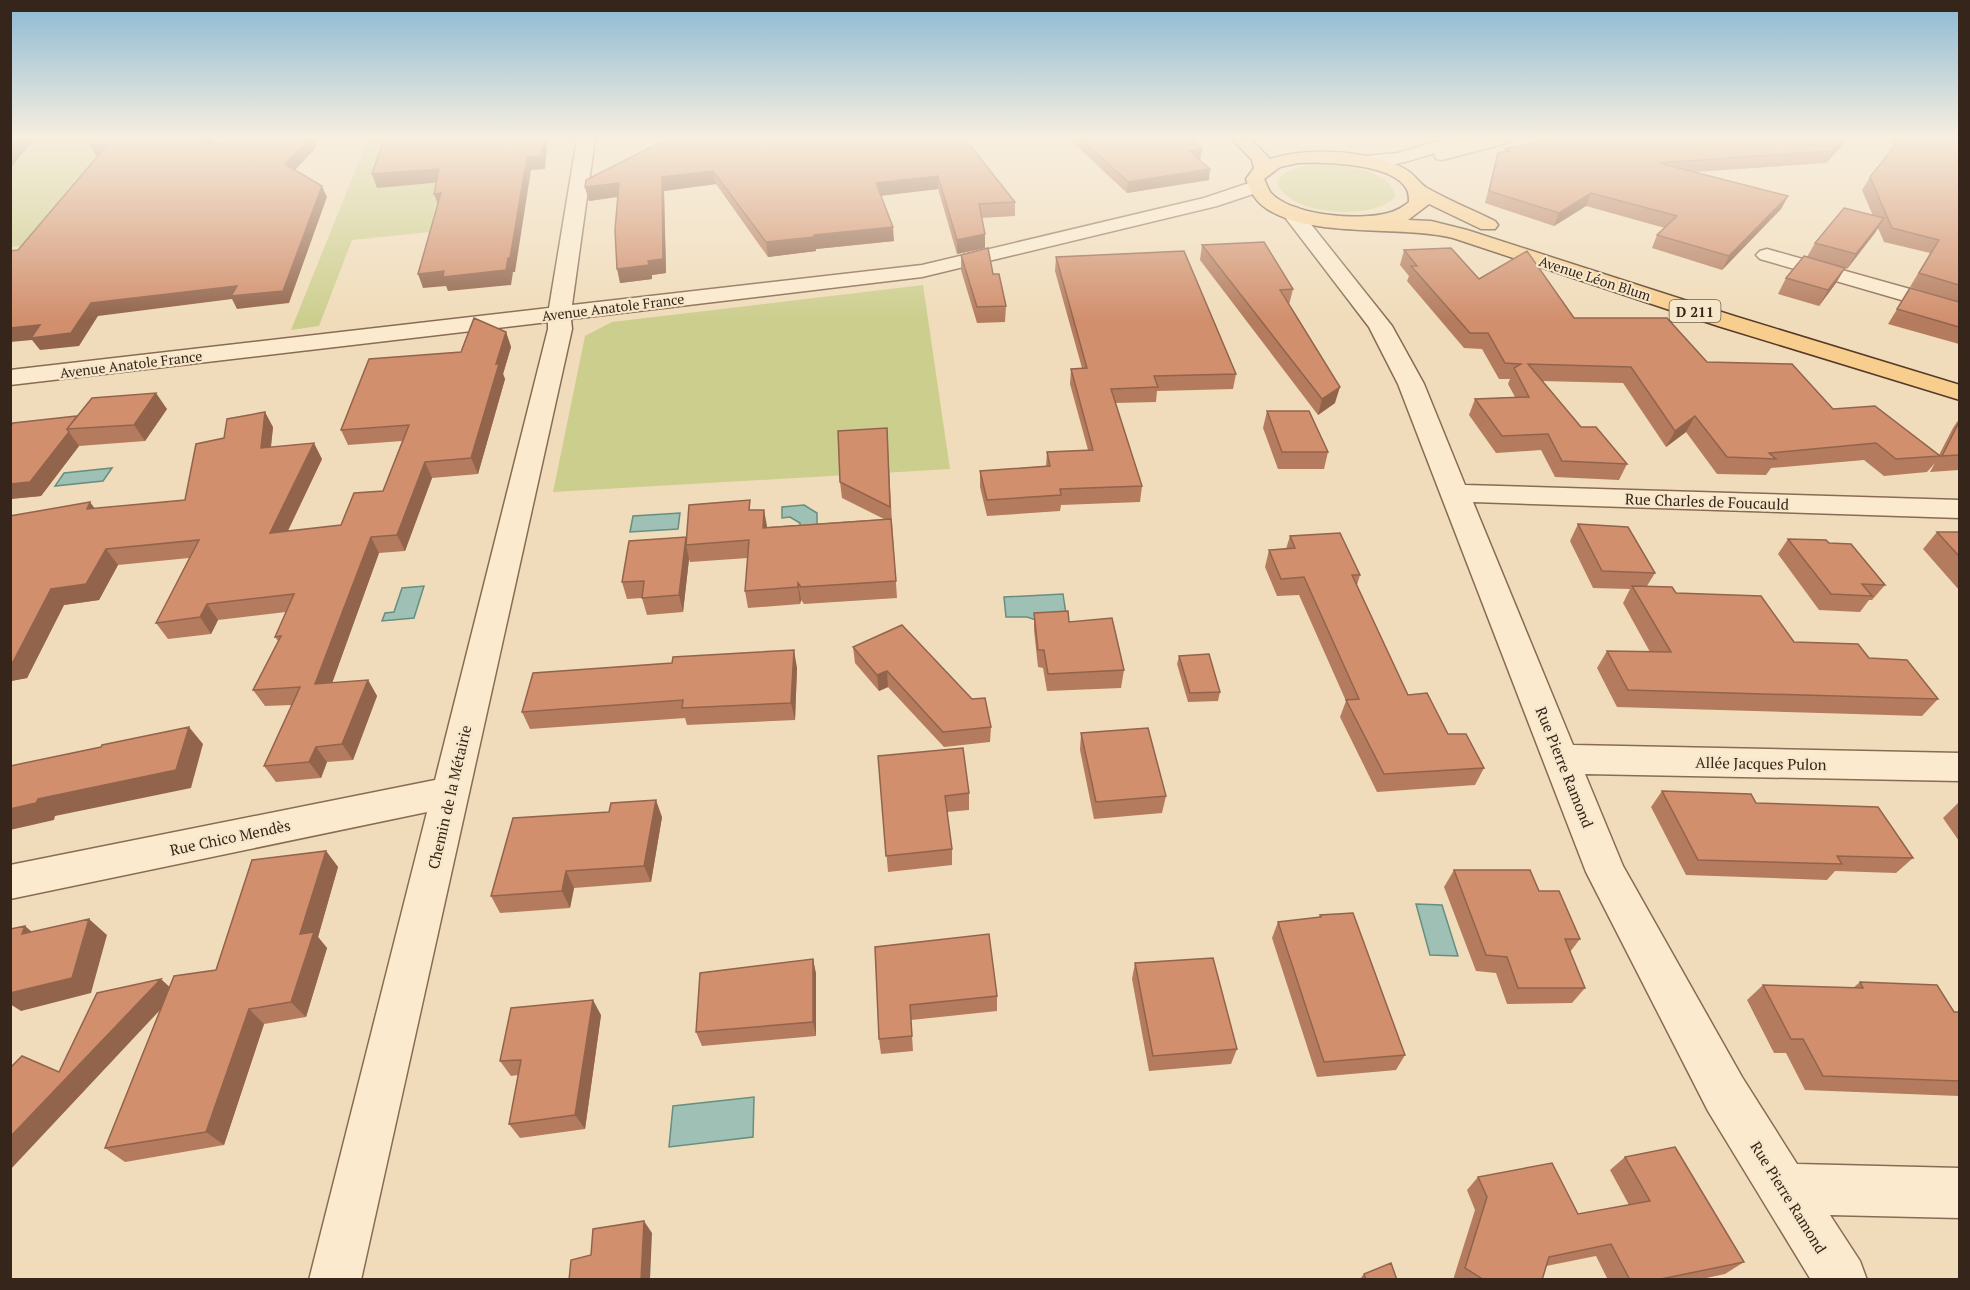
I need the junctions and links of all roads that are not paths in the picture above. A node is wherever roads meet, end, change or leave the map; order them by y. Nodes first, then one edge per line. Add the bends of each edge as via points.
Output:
1 (577, 199) edge
2 (1218, 199) edge
3 (1266, 199) edge
4 (1419, 199) edge
5 (1438, 199) edge
6 (1210, 202) junction
7 (1271, 202) junction
8 (1291, 212) junction
9 (1342, 229) junction
10 (1767, 255) dead end
11 (1959, 310) edge
12 (559, 314) junction
13 (10, 378) edge
14 (1959, 380) edge
15 (1959, 393) edge
16 (1455, 493) junction
17 (1959, 509) edge
18 (1562, 759) junction
19 (1959, 767) edge
20 (450, 792) junction
21 (10, 882) edge
22 (1783, 1190) junction
23 (1959, 1193) edge
24 (335, 1280) edge
25 (1841, 1280) edge

1 - 12 street, Chemin de la Métairie
2 - 6 street, Avenue Anatole France
3 - 7 main road
4 - 9 main road via 1419,204 1408,213 1390,220
5 - 14 main road, Avenue Léon Blum / D 211 via 1497,229 1587,262
6 - 7 street, Avenue Anatole France
6 - 12 street, Avenue Anatole France via 922,271
7 - 8 main road
8 - 9 street, Rue Pierre Ramond
8 - 9 main road
9 - 15 main road, Avenue Léon Blum / D 211 via 1431,227 1460,234
9 - 16 street, Rue Pierre Ramond via 1327,260 1380,326 1411,384
10 - 11 street
12 - 13 street, Avenue Anatole France
12 - 20 street, Chemin de la Métairie via 560,329
16 - 17 street, Rue Charles de Foucauld
16 - 18 street, Rue Pierre Ramond
18 - 19 street, Allée Jacques Pulon
18 - 22 street, Rue Pierre Ramond via 1606,872 1725,1094
20 - 21 street, Rue Chico Mendès
20 - 24 street, Chemin de la Métairie
22 - 23 street
22 - 25 street, Rue Pierre Ramond

